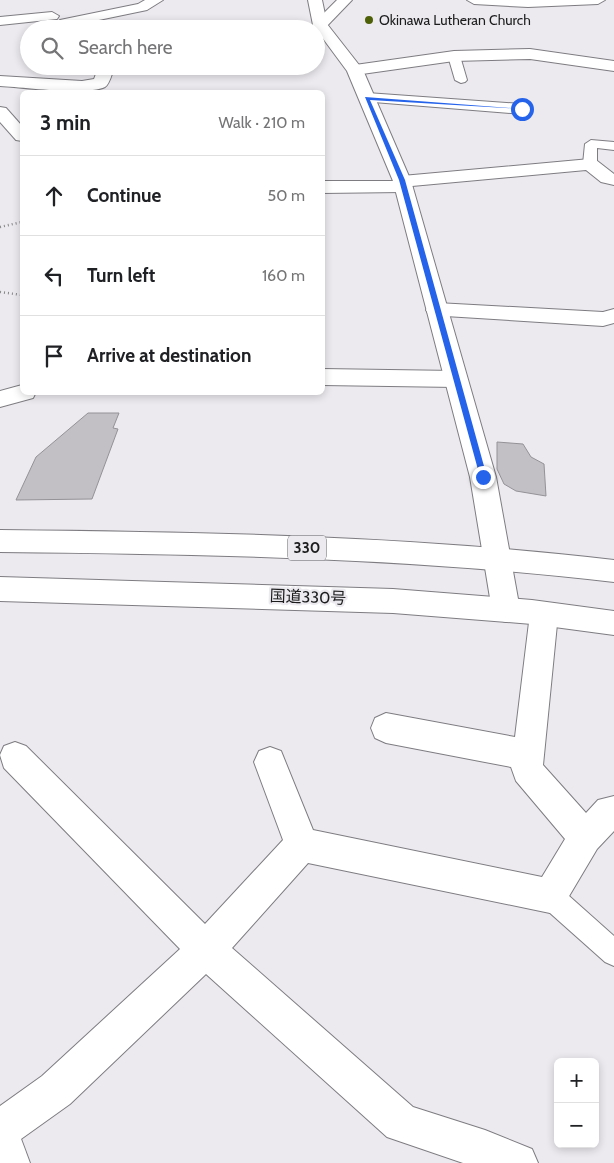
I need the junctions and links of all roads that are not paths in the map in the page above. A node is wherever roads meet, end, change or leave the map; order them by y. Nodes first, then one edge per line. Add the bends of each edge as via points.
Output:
1 (156, 0) edge
2 (315, 0) edge
3 (345, 0) edge
4 (474, 0) edge
5 (598, 0) edge
6 (528, 1) edge
7 (37, 5) dead end
8 (57, 20) edge
9 (86, 20) edge
10 (319, 20) edge
11 (325, 20) edge
12 (0, 21) edge
13 (20, 22) edge
14 (325, 31) edge
15 (454, 56) junction
16 (614, 66) edge
17 (355, 70) junction
18 (103, 75) edge
19 (460, 80) dead end
20 (0, 81) edge
21 (367, 98) junction
22 (522, 109) dead end
23 (0, 112) edge
24 (20, 134) edge
25 (613, 146) edge
26 (590, 164) junction
27 (614, 180) edge
28 (403, 183) junction
29 (325, 188) edge
30 (437, 310) junction
31 (614, 316) edge
32 (325, 377) edge
33 (456, 379) junction
34 (20, 393) edge
35 (0, 399) edge
36 (0, 541) edge
37 (498, 560) junction
38 (614, 571) edge
39 (0, 589) edge
40 (506, 610) junction
41 (544, 614) junction
42 (614, 623) edge
43 (386, 728) dead end
44 (529, 754) junction
45 (15, 757) dead end
46 (270, 762) dead end
47 (614, 812) edge
48 (585, 837) junction
49 (302, 845) junction
50 (550, 896) junction
51 (206, 950) junction
52 (614, 953) edge
53 (0, 1132) edge
54 (10, 1163) edge
55 (518, 1163) edge

1 - 9 main road via 142,7
2 - 10 main road
3 - 11 main road
4 - 6 main road
5 - 6 main road
7 - 8 main road
12 - 13 main road
14 - 17 main road
15 - 16 main road via 530,54
15 - 17 main road
15 - 19 lane
17 - 21 main road
18 - 20 main road via 100,83 82,86
21 - 22 main road
21 - 28 main road
23 - 24 main road
25 - 26 lane via 590,144
26 - 27 main road
26 - 28 main road
28 - 29 main road
28 - 30 main road
30 - 31 main road
30 - 33 main road
32 - 33 main road
33 - 37 main road via 483,477
34 - 35 main road
36 - 37 main road, 330 via 222,544
37 - 38 main road, 330
37 - 40 main road
39 - 40 main road, 国道330号 via 212,593
40 - 41 main road, 国道330号
41 - 42 main road, 国道330号
41 - 44 main road
43 - 44 main road
44 - 48 main road via 527,770
45 - 51 main road
46 - 49 main road
47 - 48 main road via 610,812
48 - 50 main road
49 - 50 main road
49 - 51 main road
50 - 52 lane
51 - 53 main road via 56,1090
51 - 55 main road via 401,1123
53 - 54 main road

